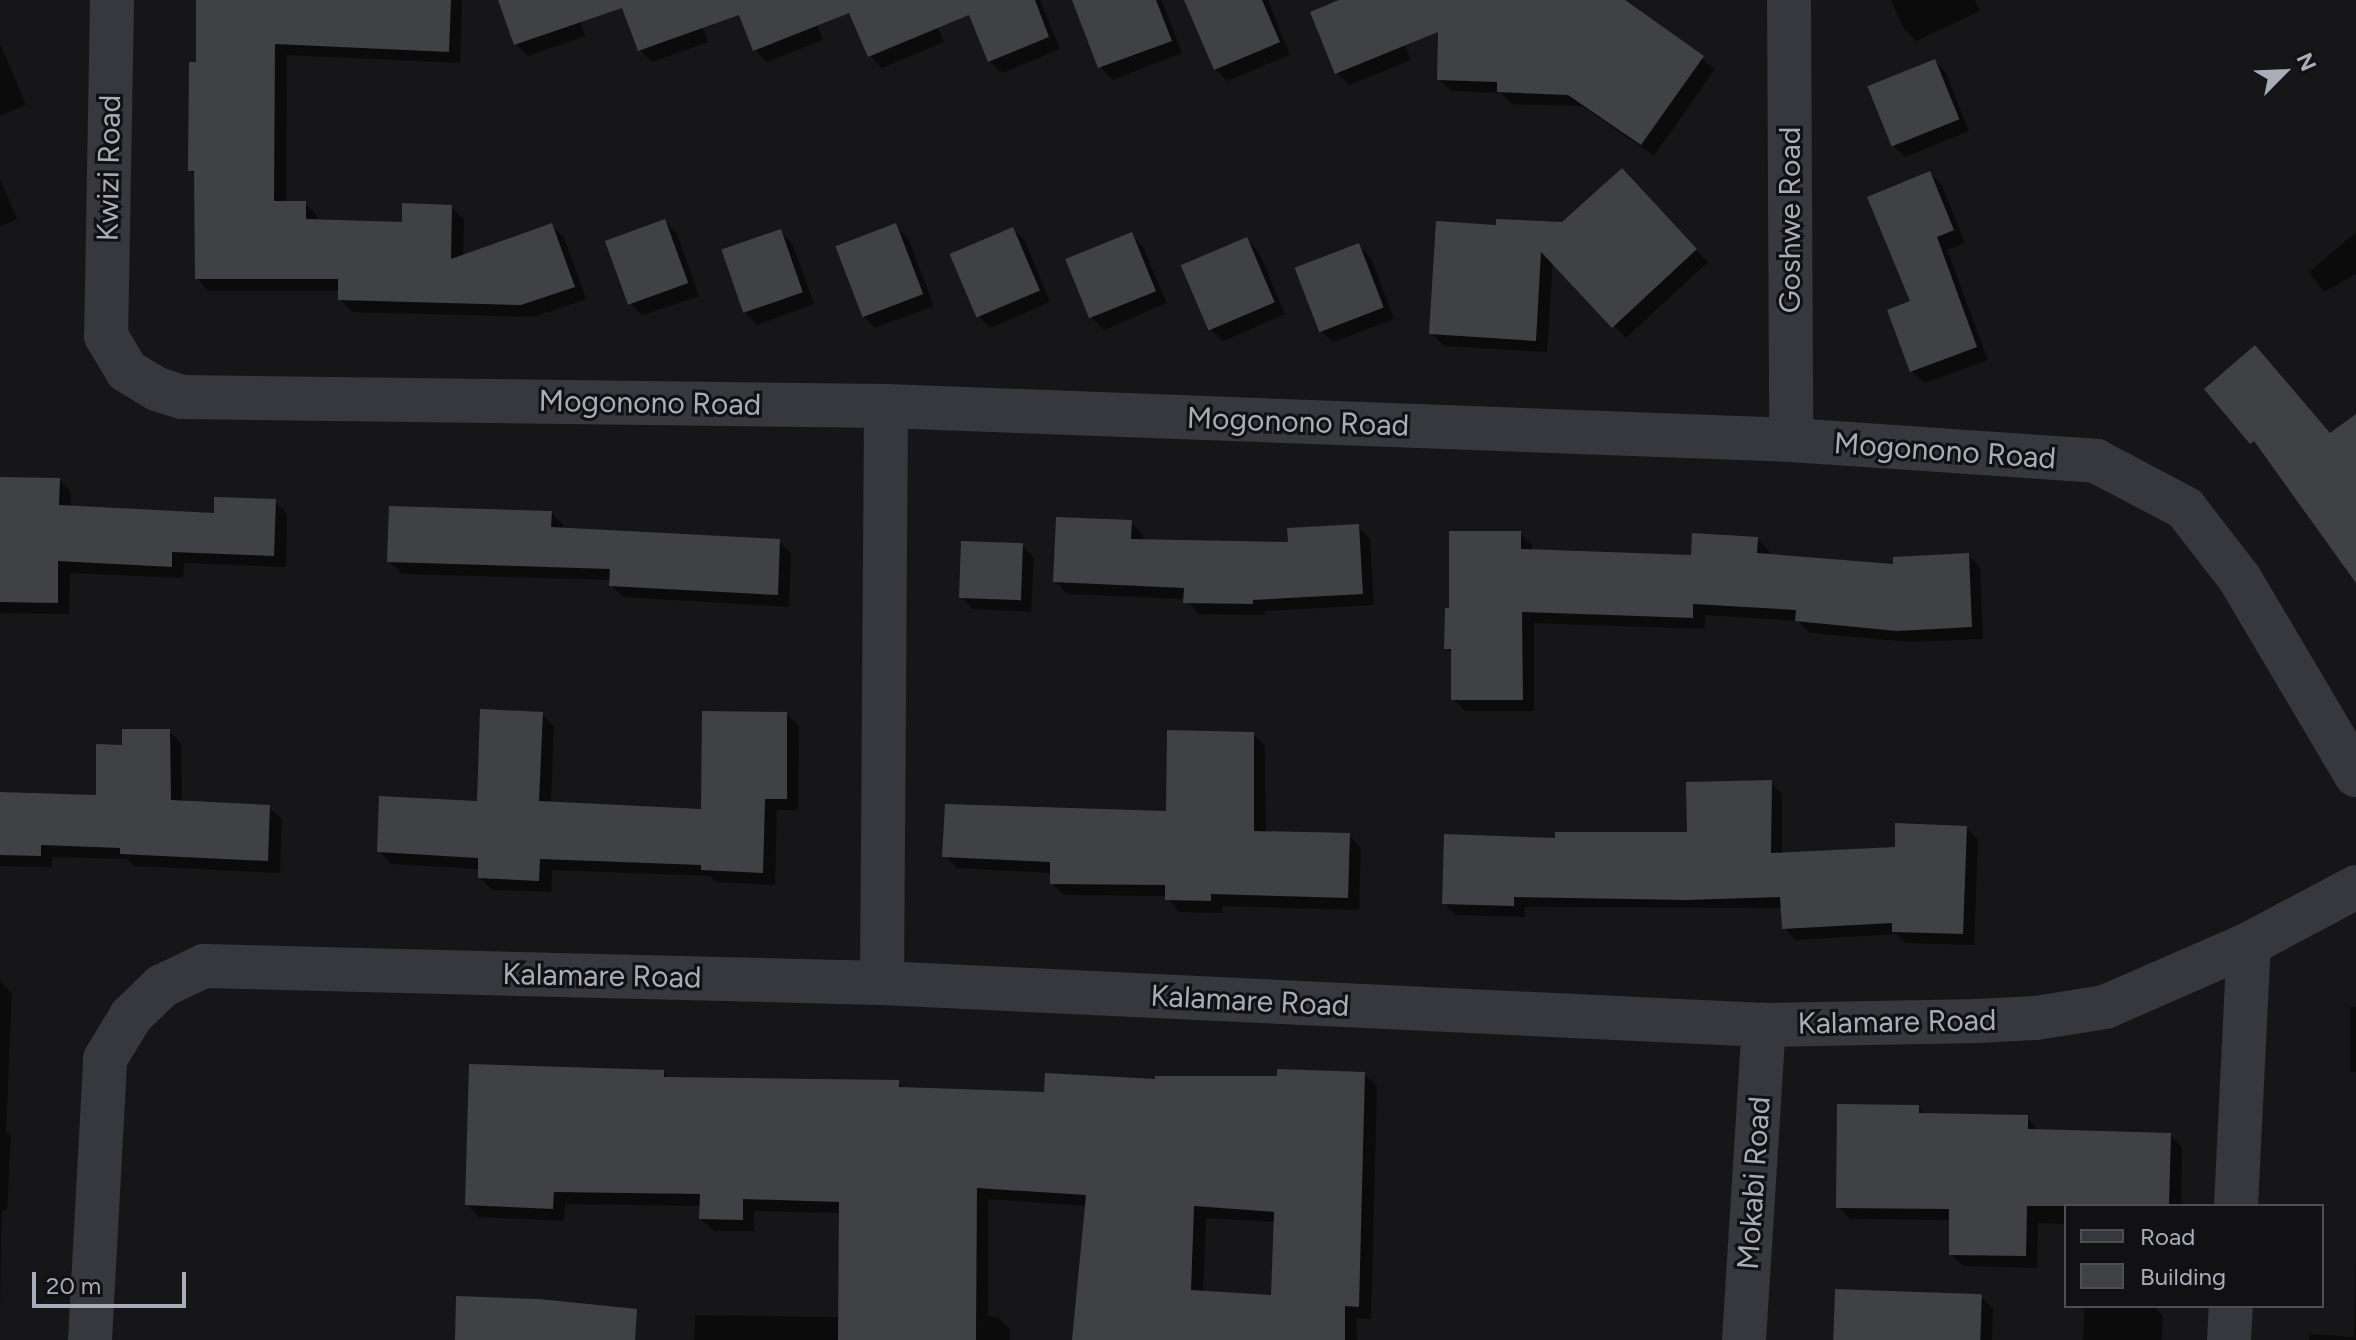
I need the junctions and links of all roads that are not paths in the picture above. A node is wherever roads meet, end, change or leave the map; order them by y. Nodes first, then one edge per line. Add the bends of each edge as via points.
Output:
1 (112, 0) edge
2 (1789, 0) edge
3 (106, 336) joint
4 (886, 406) junction
5 (1791, 440) junction
6 (2356, 775) edge
7 (2356, 887) edge
8 (2249, 944) junction
9 (882, 983) junction
10 (1764, 1025) junction
11 (2236, 1204) edge
12 (2231, 1308) edge
13 (90, 1340) edge
14 (1744, 1340) edge
15 (2229, 1340) edge

1 - 3 street, Kwizi Road
2 - 5 street, Goshwe Road
3 - 4 street, Mogonono Road via 127,371 182,397
4 - 5 street, Mogonono Road
4 - 9 street
5 - 6 street, Mogonono Road via 2096,461 2185,508 2240,579
7 - 8 street, Kalamare Road
8 - 10 street, Kalamare Road via 2105,1007 2036,1018
8 - 11 street
9 - 10 street, Kalamare Road
9 - 13 street, Kalamare Road via 204,966 162,986 131,1016 105,1059
10 - 14 street, Mokabi Road
12 - 15 street

